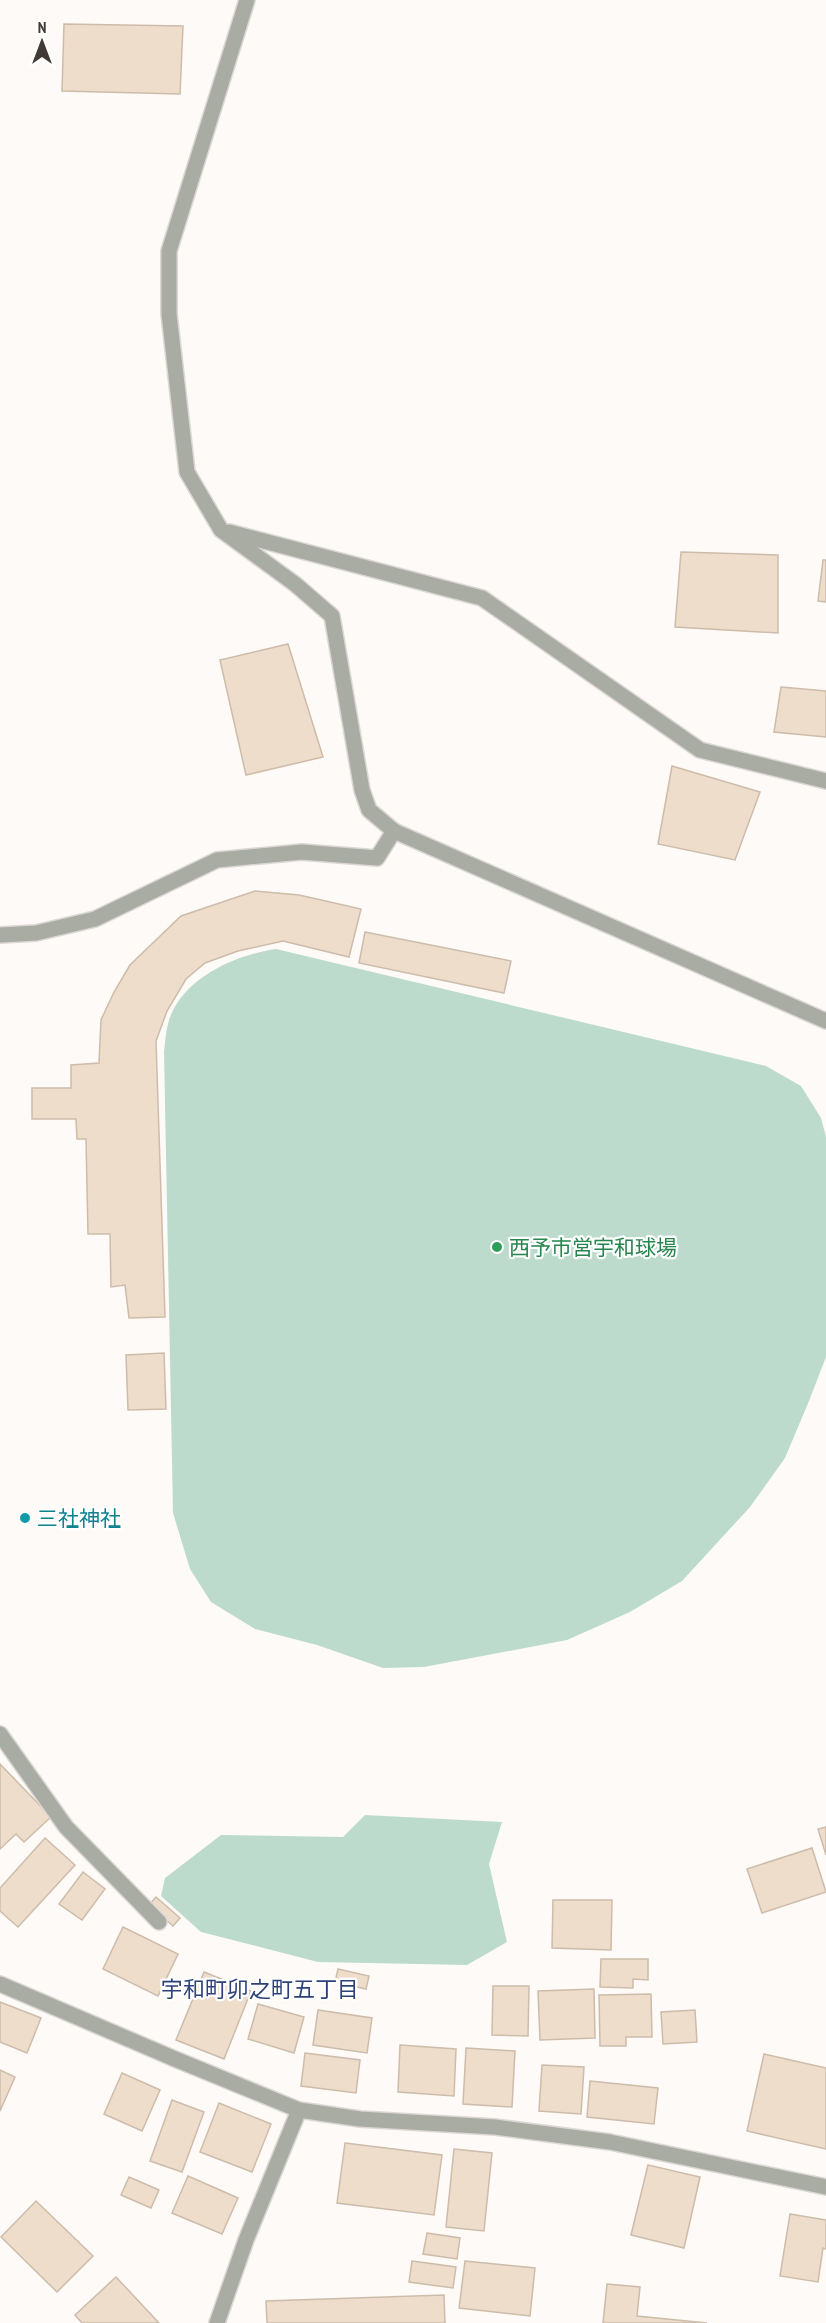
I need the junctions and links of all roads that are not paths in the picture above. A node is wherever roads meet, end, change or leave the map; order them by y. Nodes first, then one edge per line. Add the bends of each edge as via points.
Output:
1 (247, 0) edge
2 (221, 530) junction
3 (826, 781) edge
4 (394, 831) junction
5 (0, 935) edge
6 (826, 1021) edge
7 (0, 1734) edge
8 (159, 1922) dead end
9 (0, 1984) edge
10 (299, 2110) junction
11 (826, 2187) edge
12 (217, 2323) edge

1 - 2 street via 169,251 169,314 187,472
2 - 3 street via 482,598 700,750
2 - 4 street via 332,616 362,790 369,810
4 - 5 street via 377,858 302,852 217,860 94,919 36,933
4 - 6 street
7 - 8 street via 66,1827
9 - 10 street
10 - 11 street via 360,2119 495,2127 610,2142
10 - 12 street

